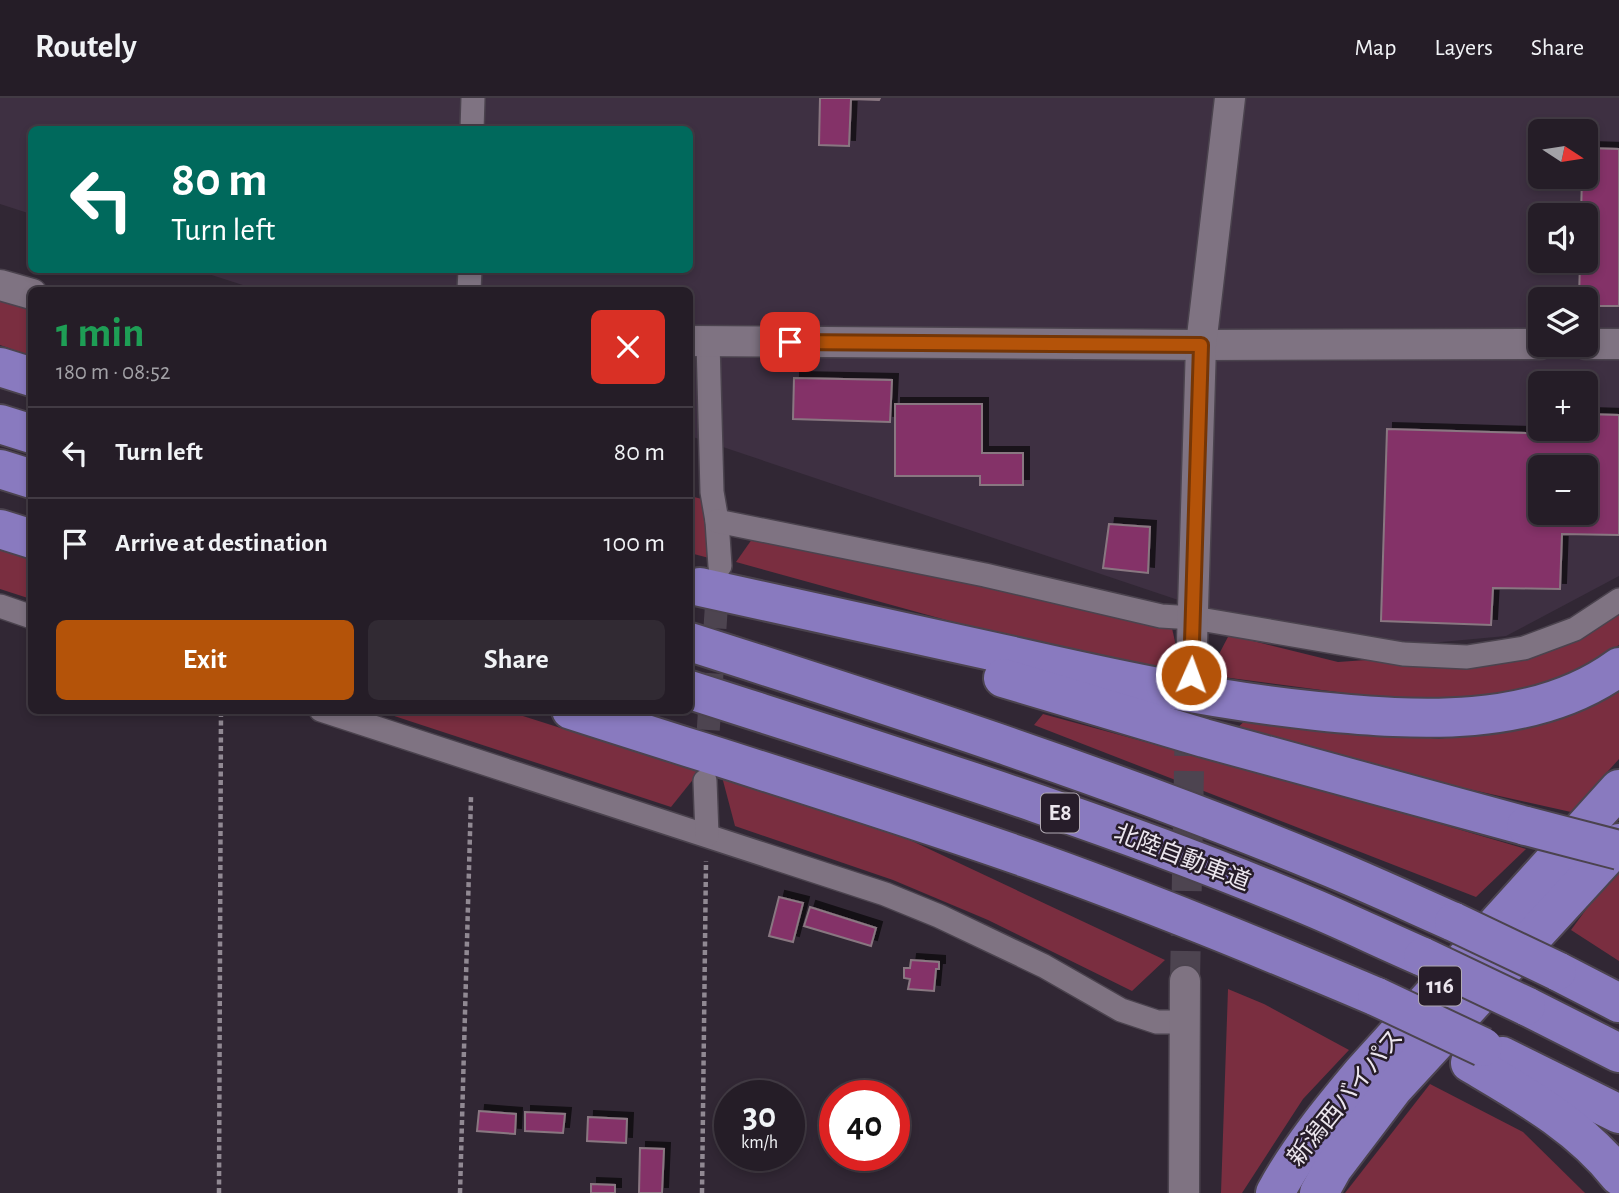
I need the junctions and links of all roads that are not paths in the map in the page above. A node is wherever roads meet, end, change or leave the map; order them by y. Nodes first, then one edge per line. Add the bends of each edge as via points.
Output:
1 (473, 98) edge
2 (1230, 98) edge
3 (472, 126) edge
4 (0, 285) edge
5 (28, 293) edge
6 (699, 342) edge
7 (1528, 344) edge
8 (1598, 344) edge
9 (1619, 344) edge
10 (1201, 345) junction
11 (0, 367) edge
12 (28, 376) edge
13 (0, 424) edge
14 (28, 433) edge
15 (0, 469) edge
16 (28, 478) edge
17 (717, 522) junction
18 (0, 529) edge
19 (28, 538) edge
20 (703, 579) edge
21 (1619, 600) edge
22 (0, 606) edge
23 (28, 616) edge
24 (1194, 618) junction
25 (693, 643) edge
26 (1619, 667) edge
27 (1191, 675) dead end
28 (693, 691) edge
29 (333, 714) edge
30 (583, 714) edge
31 (705, 781) tunnel mouth
32 (1619, 789) edge
33 (707, 835) junction
34 (1619, 843) edge
35 (1619, 850) edge
36 (1185, 981) tunnel mouth
37 (1619, 1003) edge
38 (1184, 1022) junction
39 (1619, 1053) edge
40 (1476, 1055) junction
41 (1619, 1114) edge
42 (1619, 1177) edge
43 (1184, 1193) edge
44 (1275, 1193) edge
45 (1319, 1193) edge

1 - 3 street
2 - 10 street
4 - 5 street
6 - 10 street
6 - 17 street
7 - 10 street
8 - 9 street
10 - 24 street
11 - 12 highway
13 - 14 highway
15 - 16 highway
17 - 20 street
17 - 24 street via 985,575 1161,616
18 - 19 highway
20 - 26 highway via 1157,688 1255,705 1359,715 1476,715 1525,708 1570,694
20 - 35 highway, bridge via 1204,738
21 - 24 street via 1575,629 1524,648 1467,657 1403,654
22 - 23 street
24 - 27 street
25 - 37 highway, 北陸自動車道 / E8, bridge via 1176,807 1454,922
28 - 39 highway, 北陸自動車道 / E8, bridge via 1013,796 1311,907
29 - 33 street
30 - 40 highway, bridge via 886,811 1161,908
31 - 33 street
32 - 44 highway, 新潟西バイパス / 116 via 1362,1073 1322,1121
33 - 38 street via 939,916 1044,966 1121,1010 1157,1022
34 - 45 highway via 1393,1089
36 - 38 street
38 - 43 street
40 - 41 highway
40 - 42 highway via 1574,1130

